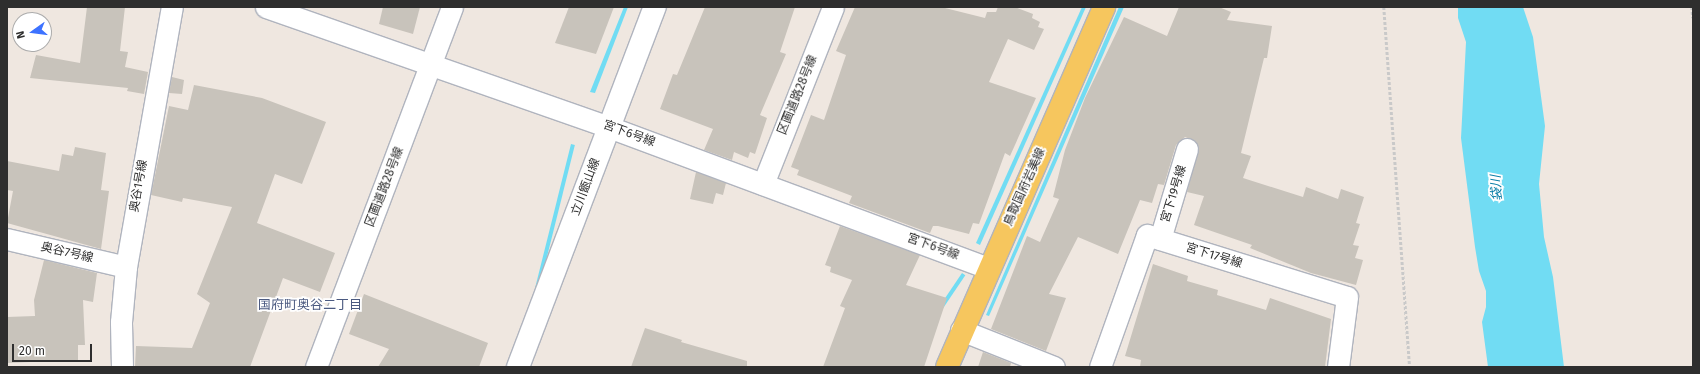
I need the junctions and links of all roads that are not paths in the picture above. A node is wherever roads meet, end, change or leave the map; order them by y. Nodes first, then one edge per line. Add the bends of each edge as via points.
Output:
1 (172, 7) edge
2 (452, 7) edge
3 (654, 7) edge
4 (833, 7) edge
5 (1104, 7) edge
6 (279, 9) edge
7 (432, 65) junction
8 (609, 126) junction
9 (1187, 149) dead end
10 (763, 184) junction
11 (7, 239) edge
12 (1160, 239) junction
13 (126, 267) junction
14 (989, 268) junction
15 (961, 330) junction
16 (122, 367) edge
17 (316, 367) edge
18 (518, 367) edge
19 (947, 367) edge
20 (1054, 367) edge
21 (1100, 367) edge
22 (1338, 367) edge

1 - 13 street, 奥谷1号線
2 - 7 street, 区画道路28号線
3 - 8 street, 立川甑山線
4 - 10 street, 区画道路28号線
5 - 14 main road, 鳥取国府岩美線
6 - 7 street, 宮下6号線
7 - 8 street, 宮下6号線
7 - 17 street, 区画道路28号線
8 - 10 street, 宮下6号線
8 - 18 street, 立川甑山線
9 - 12 street, 宮下19号線
10 - 14 street, 宮下6号線
11 - 13 street, 奥谷7号線
12 - 21 street, 宮下17号線 via 1147,235
12 - 22 street, 宮下17号線 via 1347,297
13 - 16 street, 奥谷1号線 via 121,322
14 - 15 main road, 鳥取国府岩美線
15 - 19 main road, 鳥取国府岩美線
15 - 20 street

